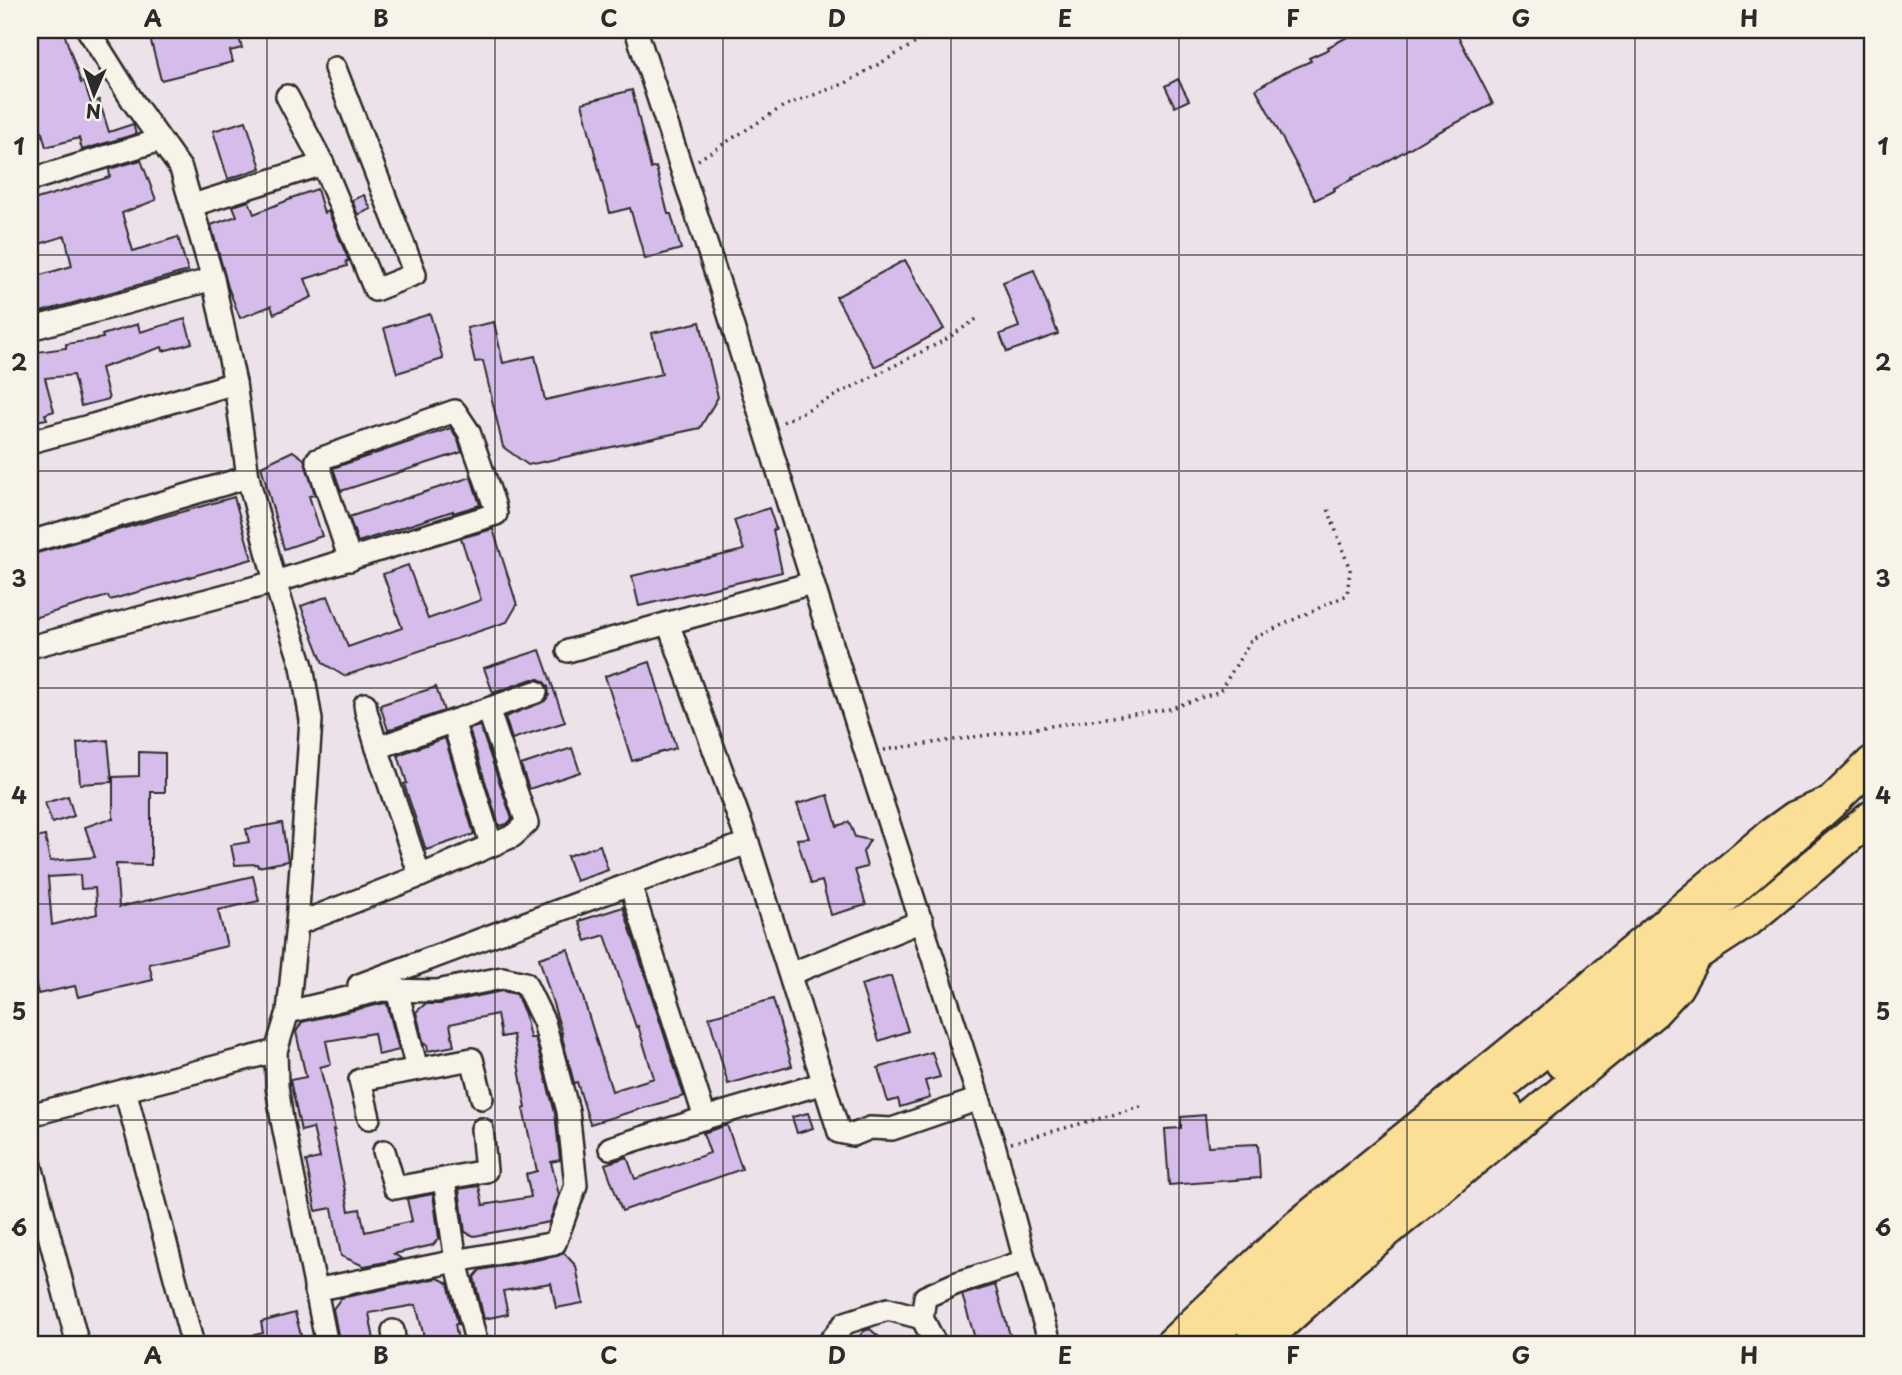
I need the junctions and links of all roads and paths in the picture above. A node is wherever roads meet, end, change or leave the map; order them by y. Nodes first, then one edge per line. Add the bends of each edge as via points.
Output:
1 (88, 30) edge
2 (636, 30) edge
3 (938, 30) edge
4 (335, 68) dead end
5 (287, 96) dead end
6 (160, 139) junction
7 (323, 164) junction
8 (681, 171) junction
9 (30, 180) edge
10 (193, 205) junction
11 (213, 279) junction
12 (978, 318) dead end
13 (30, 329) edge
14 (235, 383) junction
15 (765, 431) junction
16 (30, 442) edge
17 (248, 477) junction
18 (1327, 506) dead end
19 (30, 542) edge
20 (349, 561) junction
21 (275, 582) junction
22 (812, 583) junction
23 (668, 623) junction
24 (30, 647) edge
25 (568, 651) dead end
26 (536, 692) dead end
27 (365, 704) dead end
28 (488, 709) junction
29 (453, 720) junction
30 (377, 748) junction
31 (866, 753) junction
32 (1872, 763) edge
33 (1833, 801) junction
34 (1872, 817) edge
35 (492, 844) junction
36 (748, 844) junction
37 (420, 876) junction
38 (630, 884) junction
39 (922, 921) junction
40 (297, 924) junction
41 (1696, 954) junction
42 (790, 974) junction
43 (397, 990) junction
44 (288, 1012) junction
45 (276, 1051) junction
46 (417, 1069) junction
47 (824, 1083) junction
48 (125, 1090) junction
49 (482, 1098) dead end
50 (979, 1099) junction
51 (1144, 1106) dead end
52 (30, 1115) edge
53 (369, 1118) dead end
54 (705, 1118) junction
55 (482, 1129) dead end
56 (610, 1148) dead end
57 (995, 1148) junction
58 (384, 1151) dead end
59 (30, 1162) edge
60 (444, 1180) junction
61 (456, 1261) junction
62 (1025, 1261) junction
63 (315, 1290) junction
64 (922, 1318) junction
65 (78, 1345) edge
66 (193, 1345) edge
67 (327, 1345) edge
68 (477, 1345) edge
69 (827, 1345) edge
70 (936, 1345) edge
71 (1051, 1345) edge
72 (1168, 1345) edge
73 (1202, 1345) edge
74 (1231, 1345) edge
75 (1261, 1345) edge

1 - 6 street
2 - 8 street
3 - 8 path via 846,83 784,106
4 - 7 street via 415,274 375,290
5 - 7 street
6 - 9 street
6 - 10 street via 181,169
7 - 10 street
8 - 15 street
10 - 11 street
11 - 13 street
11 - 14 street
12 - 15 path via 945,340
14 - 16 street
14 - 17 street
15 - 22 street
17 - 19 street
17 - 21 street
18 - 31 path via 1350,570 1347,595 1252,639 1220,691 1169,709
20 - 20 street via 496,514 469,432 455,411 317,460
20 - 21 street
21 - 24 street
21 - 40 street via 302,666 311,720
22 - 23 street
22 - 31 street
23 - 25 street
23 - 36 street
26 - 28 street
27 - 30 street
28 - 29 street
28 - 35 street via 527,823 513,836
29 - 30 street
29 - 35 street
30 - 37 street
31 - 39 street
32 - 33 highway
33 - 72 main road via 1781,824 1297,1224
33 - 73 highway via 1630,980 1342,1212
34 - 41 highway via 1746,921
35 - 37 street
36 - 38 street
36 - 42 street
37 - 40 street
38 - 44 street
38 - 54 street
39 - 42 street
39 - 50 street
40 - 44 street
41 - 74 highway via 1361,1226
41 - 75 main road via 1678,988 1654,1013 1351,1263
42 - 47 street
43 - 44 street
43 - 46 street
43 - 61 street via 437,991 502,978 525,983 544,1022 568,1111 576,1185 555,1243
44 - 45 street
45 - 48 street
45 - 63 street via 282,1120
46 - 49 street via 472,1059
46 - 53 street via 360,1080
47 - 50 street via 839,1132 853,1135 870,1128 892,1129
47 - 54 street
48 - 52 street
48 - 66 street
50 - 57 street
51 - 57 path
54 - 56 street
55 - 60 street via 486,1171
57 - 62 street
58 - 60 street via 395,1188
59 - 65 street
60 - 61 street
61 - 63 street
61 - 68 street
62 - 64 street via 925,1297
62 - 71 street
63 - 67 street
64 - 69 street via 888,1309 845,1323
64 - 70 street

